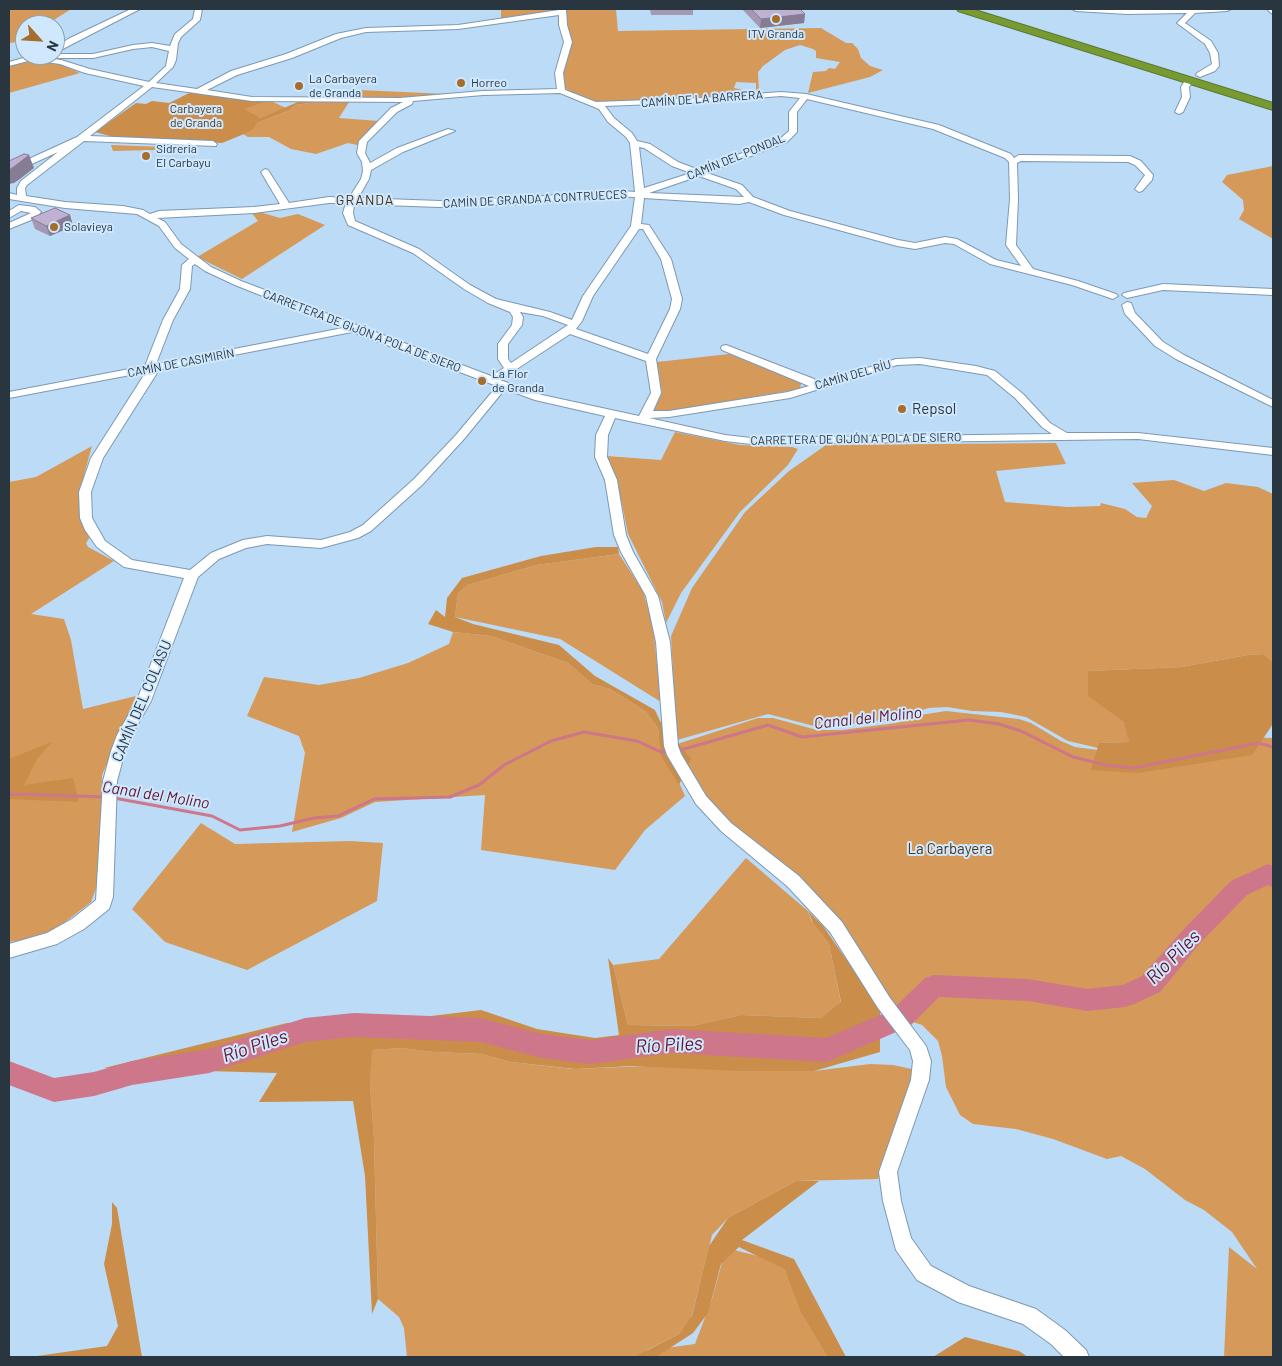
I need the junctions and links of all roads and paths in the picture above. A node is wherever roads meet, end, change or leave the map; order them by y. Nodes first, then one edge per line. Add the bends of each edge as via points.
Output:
1 (136, 9) edge
2 (198, 9) edge
3 (962, 9) edge
4 (976, 9) edge
5 (1076, 9) edge
6 (1227, 9) edge
7 (1270, 9) edge
8 (563, 10) edge
9 (1172, 10) edge
10 (1193, 11) junction
11 (1273, 12) edge
12 (527, 17) junction
13 (564, 25) junction
14 (65, 45) edge
15 (173, 49) junction
16 (65, 55) edge
17 (65, 58) edge
18 (172, 74) junction
19 (1200, 75) dead end
20 (553, 79) junction
21 (1187, 84) dead end
22 (150, 85) junction
23 (184, 88) junction
24 (538, 90) junction
25 (199, 91) junction
26 (561, 91) junction
27 (806, 96) junction
28 (418, 99) junction
29 (379, 100) junction
30 (1273, 102) edge
31 (598, 104) junction
32 (1273, 107) edge
33 (394, 110) junction
34 (1179, 112) dead end
35 (451, 131) dead end
36 (84, 138) junction
37 (634, 143) junction
38 (212, 144) dead end
39 (32, 160) junction
40 (1013, 162) junction
41 (48, 165) junction
42 (368, 168) junction
43 (9, 171) edge
44 (265, 172) dead end
45 (699, 173) junction
46 (1139, 189) dead end
47 (640, 194) junction
48 (16, 196) edge
49 (750, 199) junction
50 (352, 202) junction
51 (287, 207) junction
52 (9, 215) edge
53 (150, 217) junction
54 (24, 220) junction
55 (9, 226) edge
56 (636, 226) junction
57 (195, 260) junction
58 (1029, 271) junction
59 (1273, 292) edge
60 (1127, 300) junction
61 (508, 306) junction
62 (572, 327) junction
63 (352, 328) junction
64 (726, 348) dead end
65 (651, 359) junction
66 (151, 369) junction
67 (468, 372) junction
68 (505, 376) junction
69 (816, 386) junction
70 (9, 395) edge
71 (1273, 404) edge
72 (611, 415) junction
73 (645, 417) junction
74 (1066, 437) junction
75 (1273, 452) edge
76 (192, 575) junction
77 (9, 951) edge
78 (1079, 1357) edge

1 - 14 street
2 - 15 street via 196,20 178,36
3 - 32 highway
4 - 30 highway
5 - 9 street
6 - 10 street
7 - 11 street
8 - 12 street
8 - 13 street
9 - 10 street
10 - 19 street via 1181,23 1208,43 1216,64
12 - 13 street
12 - 25 street via 458,27 374,28 339,36 234,73
13 - 20 street via 567,47
15 - 16 street via 152,45 93,56
15 - 18 street
17 - 22 street
18 - 22 street
18 - 23 street via 175,83
20 - 24 street
20 - 26 street
21 - 34 street
22 - 23 street
22 - 36 street
23 - 25 street
24 - 26 street
24 - 28 street
25 - 29 street via 252,99
26 - 31 street
27 - 31 street, CAMÍN DE LA BARRERA via 781,94
27 - 40 street, CAMÍN DE LA BARRERA via 920,122 1008,156
27 - 45 street, CAMÍN DEL PONDAL via 793,112 792,132 788,138
28 - 29 street
28 - 33 street
29 - 33 street
31 - 37 street
33 - 42 street via 363,141 361,153
35 - 42 street via 409,146
36 - 38 street
36 - 39 street
36 - 41 street
37 - 45 street via 647,146 675,164
37 - 47 street
39 - 41 street via 49,159
39 - 43 street
40 - 46 street via 1019,158 1130,159 1149,175
40 - 58 street via 1010,245
41 - 48 street via 24,183
42 - 50 street
44 - 51 street
45 - 47 street, CAMÍN DEL PONDAL
45 - 49 street via 739,187
47 - 49 street, CAMÍN DE GRANDA A CONTRUECES
47 - 50 street, CAMÍN DE GRANDA A CONTRUECES via 440,204
47 - 56 street
48 - 53 street, CARRETERA DE GIJÓN A POLA DE SIERO via 65,205 124,208
49 - 58 street, CAMÍN DE GRANDA A CONTRUECES via 787,213 897,243 957,242 993,262
50 - 51 street, CAMÍN DE GRANDA A CONTRUECES via 320,201
50 - 61 street via 348,212 351,223 416,251 480,295
51 - 53 street, CAMÍN DE GRANDA A CONTRUECES
52 - 54 street
52 - 54 street via 19,208 34,210 35,214
53 - 57 street, CARRETERA DE GIJÓN A POLA DE SIERO via 162,224 178,246
54 - 55 street
56 - 62 street via 588,296
56 - 65 street via 646,228 666,259 677,299
57 - 63 street, CARRETERA DE GIJÓN A POLA DE SIERO via 238,283
57 - 66 street via 187,265 185,290 168,320
58 - 60 street, CAMÍN DE GRANDA A CONTRUECES via 1113,296 1117,294
59 - 60 street via 1163,287
60 - 71 street via 1130,314 1159,344
61 - 62 street via 546,314
61 - 68 street via 518,316 517,325 503,344
62 - 65 street
62 - 68 street
63 - 66 street, CAMÍN DE CASIMIRÍN
63 - 67 street, CARRETERA DE GIJÓN A POLA DE SIERO
64 - 69 street
65 - 73 street via 656,392
66 - 70 street, CAMÍN DE CASIMIRÍN
66 - 76 street via 152,373 97,458 85,492 86,518 101,544 121,560 135,566
67 - 68 street
67 - 68 street, CARRETERA DE GIJÓN A POLA DE SIERO via 491,381
68 - 72 street, CARRETERA DE GIJÓN A POLA DE SIERO via 538,398
68 - 76 street via 433,466 367,528 341,540 321,544 267,540 243,544 216,556
69 - 73 street, CAMÍN DEL RÍU via 769,398
69 - 74 street, CAMÍN DEL RÍU via 896,362 930,362 976,369 996,377 1020,396 1046,425
72 - 73 street, CARRETERA DE GIJÓN A POLA DE SIERO
72 - 78 street via 602,435 601,457 611,480 620,535 652,596 663,642 673,752 701,800 726,827 793,881 830,920 884,1003 917,1046 922,1061 920,1080 888,1172 903,1243 924,1273 965,1295 1029,1316
73 - 74 street, CARRETERA DE GIJÓN A POLA DE SIERO via 725,438 750,441
74 - 75 street, CARRETERA DE GIJÓN A POLA DE SIERO via 1138,436
76 - 77 street, CAMÍN DEL COLASU via 144,701 124,735 109,794 103,904 78,924 51,939

